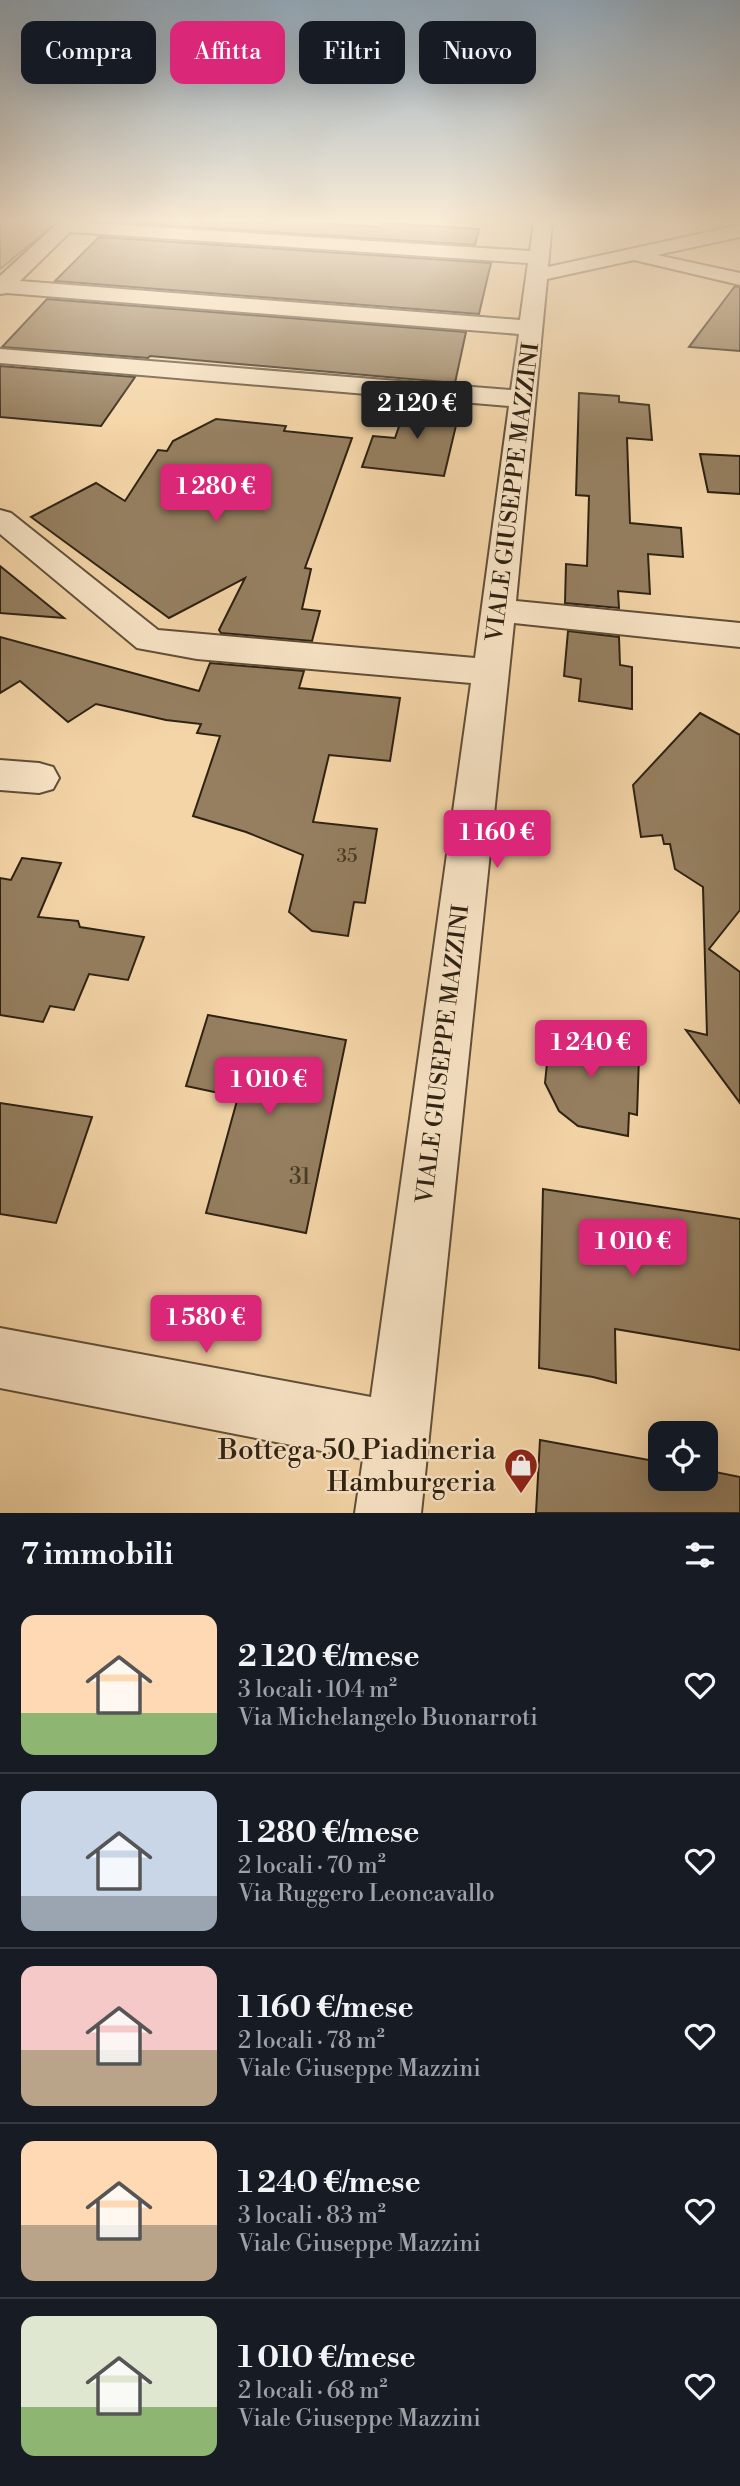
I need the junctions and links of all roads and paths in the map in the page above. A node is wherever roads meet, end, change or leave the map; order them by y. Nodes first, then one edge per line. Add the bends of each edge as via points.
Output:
1 (61, 292) edge
2 (536, 292) edge
3 (532, 328) junction
4 (0, 356) edge
5 (523, 399) junction
6 (0, 519) edge
7 (499, 610) junction
8 (740, 635) edge
9 (491, 672) junction
10 (0, 775) edge
11 (39, 778) dead end
12 (0, 1359) edge
13 (397, 1431) junction
14 (388, 1513) edge

1 - 3 street
2 - 3 street, VIALE GIUSEPPE MAZZINI
3 - 5 street, VIALE GIUSEPPE MAZZINI
4 - 5 street
5 - 7 street, VIALE GIUSEPPE MAZZINI
6 - 9 street via 149,640
7 - 8 street
7 - 9 street, VIALE GIUSEPPE MAZZINI
9 - 13 street, VIALE GIUSEPPE MAZZINI
10 - 11 street
12 - 13 street via 344,1425
13 - 14 street, VIALE GIUSEPPE MAZZINI

